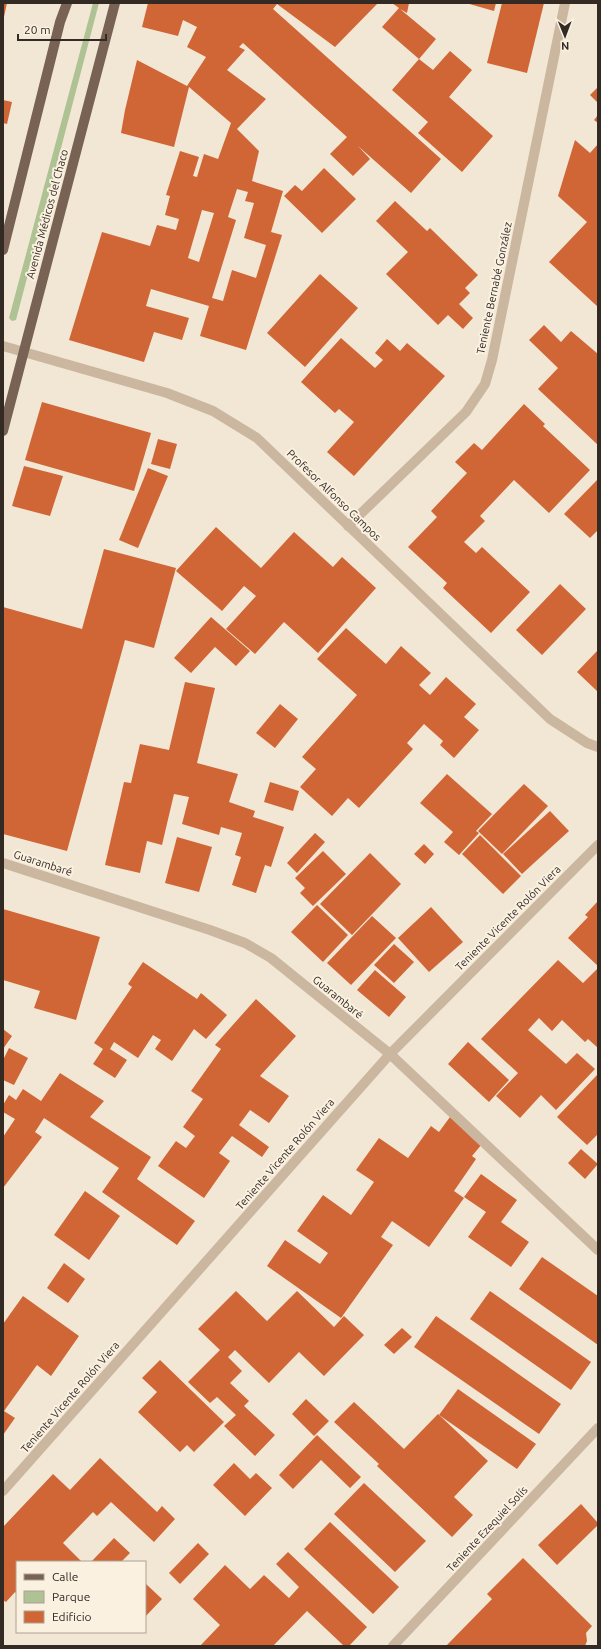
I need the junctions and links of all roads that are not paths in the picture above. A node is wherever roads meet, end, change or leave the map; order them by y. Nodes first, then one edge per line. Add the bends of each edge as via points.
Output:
1 (66, 3) edge
2 (115, 3) edge
3 (564, 3) edge
4 (3, 250) edge
5 (3, 346) edge
6 (23, 352) junction
7 (3, 431) edge
8 (348, 526) junction
9 (598, 747) edge
10 (598, 845) edge
11 (3, 863) edge
12 (390, 1054) junction
13 (598, 1250) edge
14 (598, 1428) edge
15 (3, 1492) edge
16 (393, 1646) edge

1 - 4 main road
2 - 6 main road, Avenida Médicos del Chaco
3 - 8 street, Teniente Bernabé González via 492,360 484,384 466,412
5 - 6 street, Profesor Alfonso Campos
6 - 7 main road, Avenida Médicos del Chaco
6 - 8 street, Profesor Alfonso Campos via 167,393 213,411 257,438
8 - 9 street, Profesor Alfonso Campos via 550,718 587,743
10 - 12 street, Teniente Vicente Rolón Viera
11 - 12 street, Guarambaré via 244,943 271,958
12 - 13 street, Guarambaré
12 - 15 street, Teniente Vicente Rolón Viera
14 - 16 street, Teniente Ezequiel Solís

